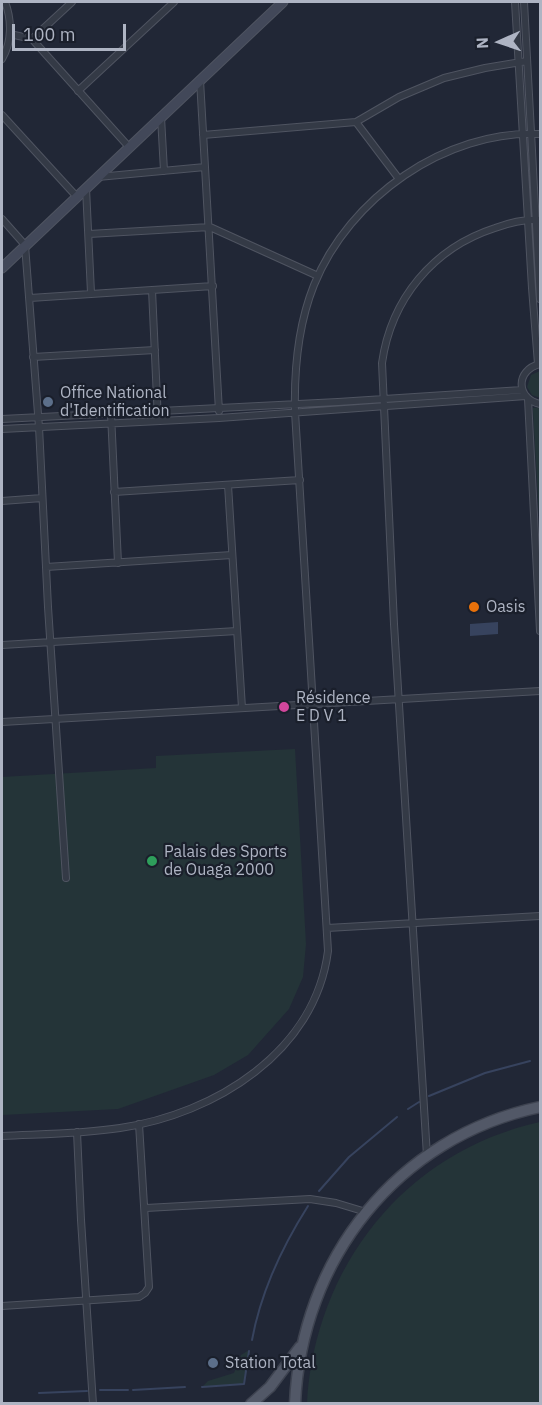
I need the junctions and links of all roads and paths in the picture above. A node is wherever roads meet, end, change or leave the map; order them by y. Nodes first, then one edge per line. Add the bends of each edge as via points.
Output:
1 (5, 2) edge
2 (72, 2) edge
3 (174, 2) edge
4 (282, 2) edge
5 (515, 2) edge
6 (524, 2) edge
7 (10, 34) junction
8 (32, 39) junction
9 (2, 59) edge
10 (527, 61) junction
11 (519, 62) junction
12 (200, 79) junction
13 (78, 91) junction
14 (2, 115) edge
15 (160, 117) junction
16 (356, 122) junction
17 (523, 134) junction
18 (531, 134) junction
19 (540, 134) edge
20 (203, 135) junction
21 (129, 147) junction
22 (205, 167) junction
23 (164, 171) junction
24 (98, 177) junction
25 (399, 179) junction
26 (86, 188) junction
27 (77, 196) junction
28 (2, 219) edge
29 (539, 219) edge
30 (528, 220) junction
31 (210, 227) junction
32 (89, 234) junction
33 (25, 245) junction
34 (2, 268) edge
35 (318, 276) junction
36 (213, 286) junction
37 (152, 290) junction
38 (91, 293) junction
39 (30, 297) junction
40 (540, 299) edge
41 (155, 350) junction
42 (33, 357) junction
43 (539, 364) edge
44 (525, 395) junction
45 (383, 399) junction
46 (295, 404) junction
47 (540, 404) edge
48 (383, 407) junction
49 (219, 409) junction
50 (158, 411) junction
51 (295, 411) junction
52 (111, 414) junction
53 (38, 417) junction
54 (219, 418) junction
55 (2, 419) edge
56 (159, 421) junction
57 (111, 424) junction
58 (39, 427) junction
59 (2, 429) edge
60 (300, 480) junction
61 (228, 485) junction
62 (114, 492) junction
63 (42, 498) junction
64 (2, 501) edge
65 (232, 555) junction
66 (118, 563) junction
67 (46, 567) junction
68 (237, 631) junction
69 (540, 631) edge
70 (50, 642) junction
71 (2, 645) edge
72 (540, 691) edge
73 (400, 699) junction
74 (313, 705) junction
75 (242, 708) junction
76 (55, 719) junction
77 (2, 722) edge
78 (66, 878) dead end
79 (540, 916) edge
80 (412, 923) junction
81 (327, 928) junction
82 (540, 1107) edge
83 (139, 1124) junction
84 (77, 1132) junction
85 (2, 1137) edge
86 (427, 1156) junction
87 (146, 1208) junction
88 (366, 1212) junction
89 (86, 1301) junction
90 (2, 1306) edge
91 (302, 1344) junction
92 (93, 1404) edge
93 (251, 1404) edge
94 (294, 1404) edge

1 - 7 street
2 - 8 street
3 - 13 street
4 - 12 main road
5 - 11 street
6 - 10 street
7 - 8 street
7 - 9 street
8 - 13 street
10 - 11 street
10 - 18 street
11 - 16 street via 444,78 399,97
11 - 17 street
12 - 15 main road
12 - 20 street
13 - 21 street
14 - 27 street
15 - 21 main road
15 - 23 street
16 - 20 street
16 - 25 street
17 - 18 street
17 - 25 street via 468,145
17 - 30 street
18 - 19 street
18 - 29 street
20 - 22 street
21 - 24 main road
22 - 23 street
22 - 31 street
23 - 24 street
24 - 26 main road
25 - 35 street via 344,232
26 - 27 main road
26 - 32 street
27 - 33 main road
28 - 33 street
29 - 30 street
29 - 40 street
30 - 43 street
30 - 45 street via 473,235 433,262 417,279 399,306 390,329 382,363
31 - 32 street
31 - 35 street
31 - 36 street
32 - 38 street
33 - 34 main road
33 - 39 street
35 - 46 street via 297,351
36 - 37 street
36 - 49 street
37 - 38 street
37 - 41 street
38 - 39 street
39 - 42 street
41 - 42 street
41 - 50 street
42 - 53 street
43 - 44 street via 525,373
44 - 45 street
44 - 47 street
44 - 48 street
44 - 69 street
45 - 46 street
45 - 48 street
46 - 49 street
46 - 51 street
48 - 51 street
48 - 73 street
49 - 50 street
49 - 54 street
50 - 52 street
50 - 56 street
51 - 54 street
51 - 60 street
52 - 53 street
52 - 57 street
53 - 55 street
53 - 58 street
54 - 56 street
56 - 57 street
57 - 58 street
57 - 62 street
58 - 59 street
58 - 63 street
60 - 61 street
60 - 74 street
61 - 62 street
61 - 65 street
62 - 66 street
63 - 64 street
63 - 67 street
65 - 66 street
65 - 68 street
66 - 67 street
67 - 70 street
68 - 70 street
68 - 75 street
70 - 71 street
70 - 76 street
72 - 73 street
73 - 74 street
73 - 80 street
74 - 75 street
74 - 81 street
75 - 76 street
76 - 77 street
76 - 78 street
79 - 80 street
80 - 81 street
80 - 86 street
81 - 83 street via 323,978 304,1020 279,1052 235,1086 192,1109
82 - 86 main road via 484,1124
83 - 84 street
83 - 87 street
84 - 85 street
84 - 89 street
86 - 88 main road
87 - 88 street via 310,1199
87 - 89 street via 149,1287 139,1298
88 - 91 main road via 326,1274
89 - 90 street
89 - 92 street
91 - 93 main road via 270,1388
91 - 94 main road

